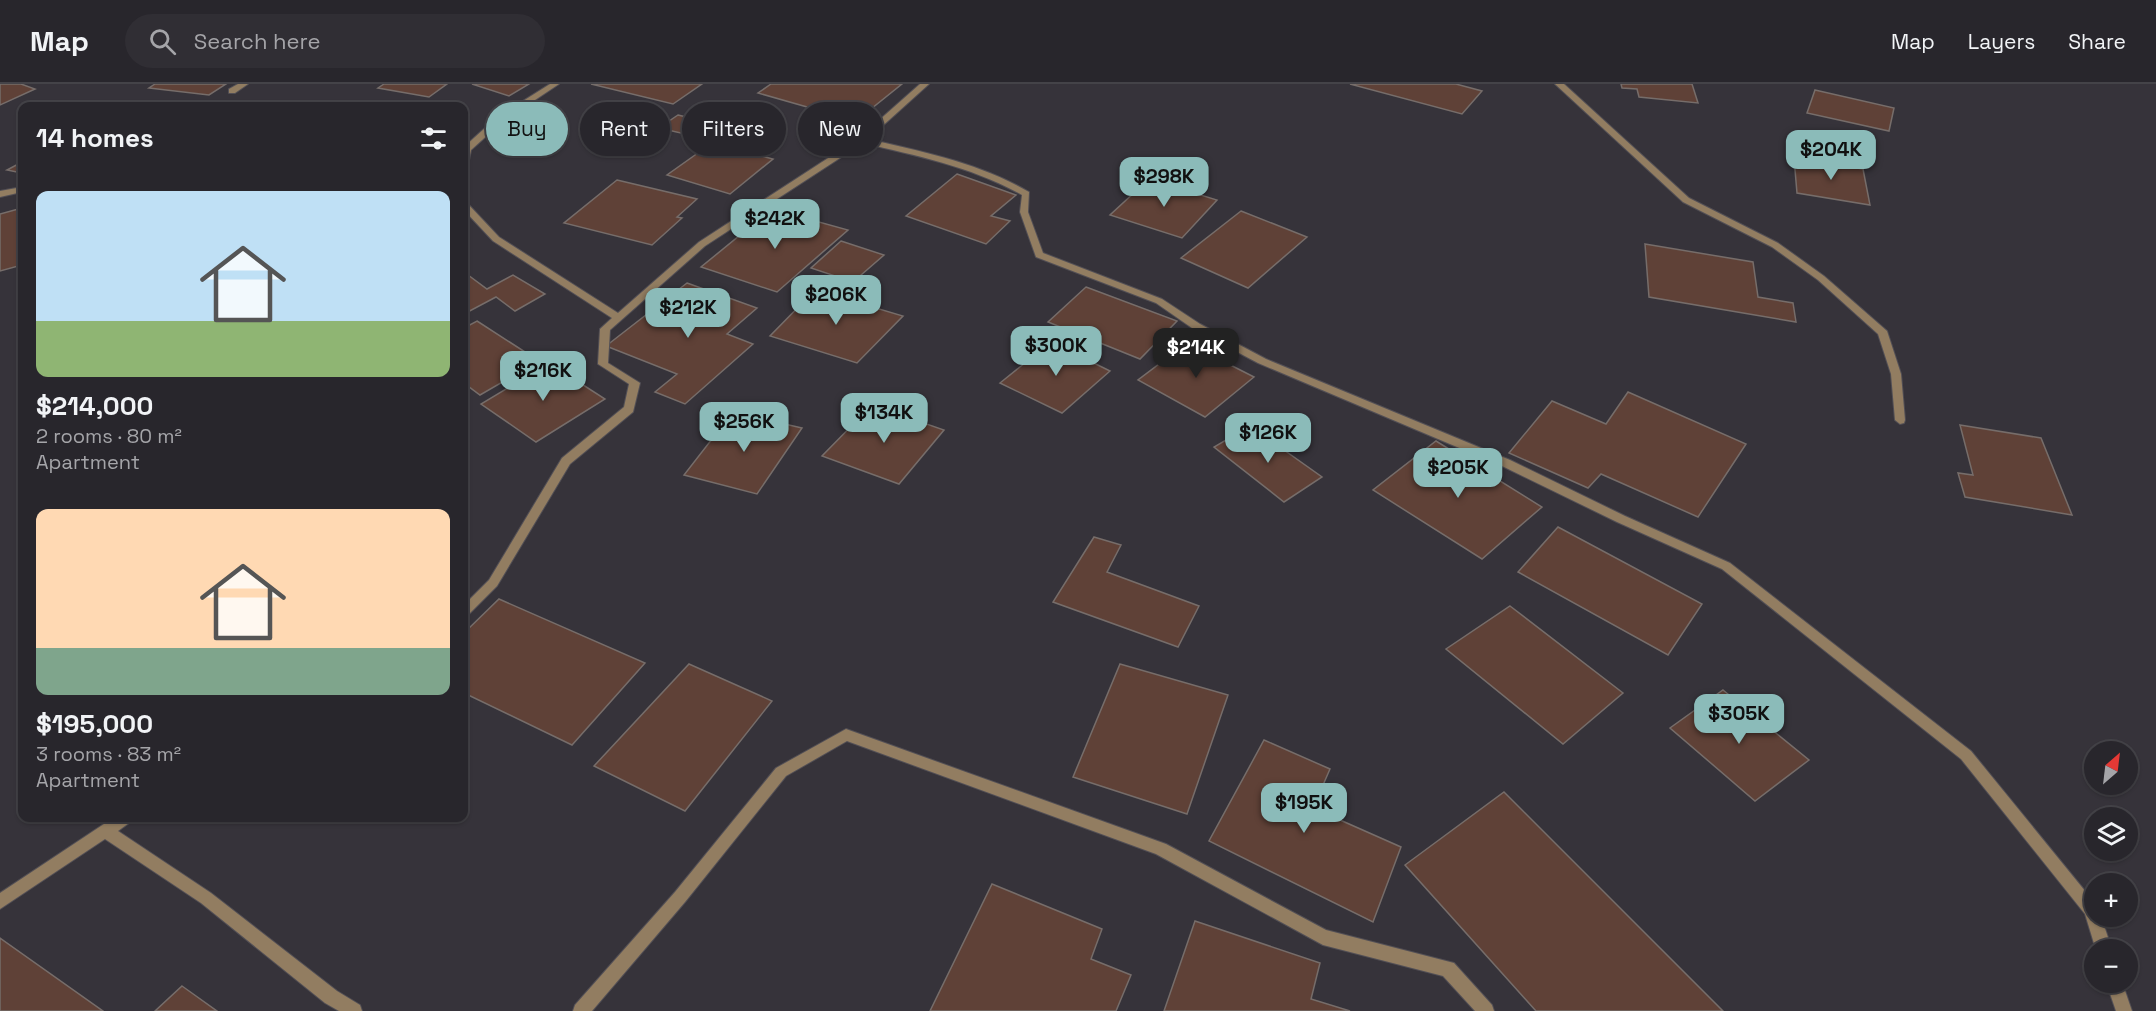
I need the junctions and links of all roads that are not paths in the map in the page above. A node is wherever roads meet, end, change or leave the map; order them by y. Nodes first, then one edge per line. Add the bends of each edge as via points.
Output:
1 (244, 84) edge
2 (555, 84) edge
3 (925, 84) edge
4 (1559, 84) edge
5 (232, 91) dead end
6 (883, 121) edge
7 (883, 145) edge
8 (468, 148) edge
9 (837, 156) edge
10 (18, 191) edge
11 (0, 194) edge
12 (468, 209) edge
13 (618, 317) junction
14 (1900, 420) dead end
15 (468, 608) edge
16 (118, 822) edge
17 (106, 831) junction
18 (0, 902) edge
19 (2100, 939) edge
20 (2118, 993) edge
21 (354, 1011) edge
22 (581, 1011) edge
23 (1486, 1011) edge
24 (2124, 1011) edge

1 - 5 street
2 - 8 street via 499,120
3 - 6 street
4 - 14 street via 1686,200 1775,244 1821,278 1883,333 1896,374
7 - 19 street via 943,160 1006,182 1026,194 1024,212 1038,255 1159,301 1262,361 1506,463 1726,566 1966,756 2091,910
9 - 13 street via 702,244
10 - 11 street
12 - 13 street via 496,239
13 - 15 street via 605,329 603,364 635,383 629,409 566,460 493,583
16 - 17 street
17 - 18 street
17 - 21 street via 206,898
20 - 24 street
22 - 23 street via 781,772 846,735 1161,849 1323,937 1448,969

